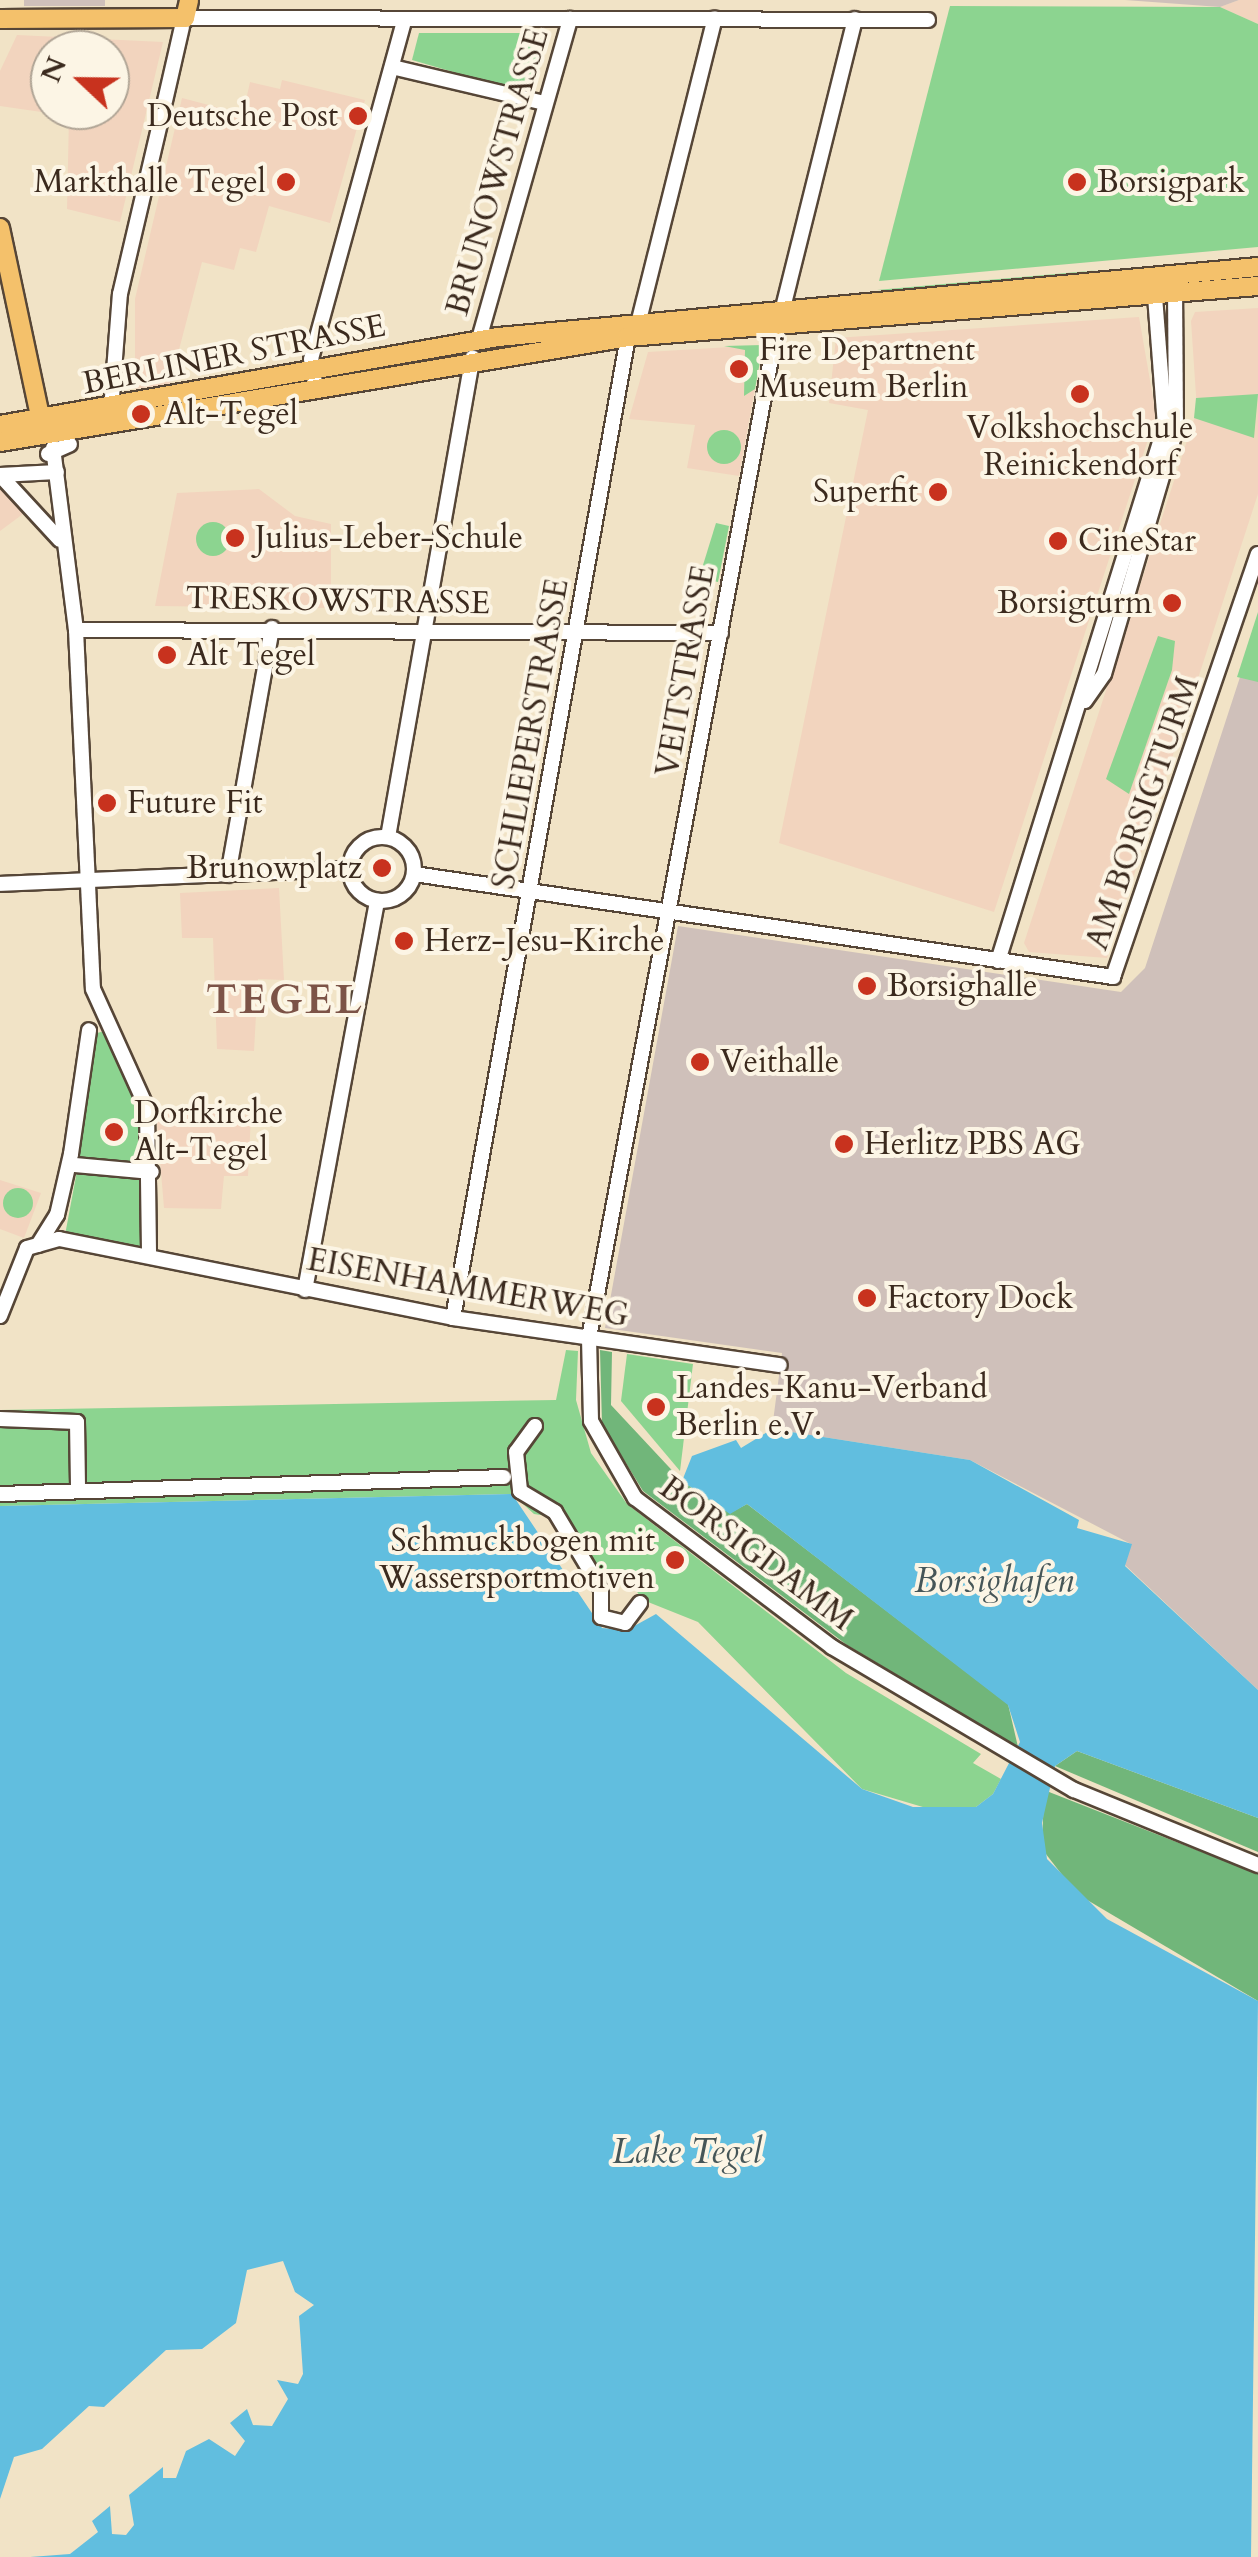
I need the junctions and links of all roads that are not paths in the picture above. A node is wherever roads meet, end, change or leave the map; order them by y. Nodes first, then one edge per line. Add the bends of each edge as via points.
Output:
1 (185, 15) edge
2 (715, 18) junction
3 (0, 19) edge
4 (570, 19) junction
5 (854, 19) junction
6 (928, 20) dead end
7 (404, 21) junction
8 (392, 68) junction
9 (544, 103) junction
10 (0, 228) edge
11 (1258, 267) edge
12 (1117, 279) junction
13 (1175, 283) junction
14 (1154, 285) junction
15 (1258, 286) edge
16 (1072, 301) junction
17 (865, 307) junction
18 (780, 315) junction
19 (639, 320) junction
20 (628, 337) junction
21 (476, 348) junction
22 (314, 380) junction
23 (112, 397) dead end
24 (0, 425) edge
25 (46, 435) junction
26 (0, 442) edge
27 (70, 444) dead end
28 (39, 467) junction
29 (57, 472) junction
30 (0, 475) edge
31 (62, 543) junction
32 (1258, 554) edge
33 (272, 628) junction
34 (424, 629) junction
35 (76, 630) junction
36 (577, 632) junction
37 (721, 633) junction
38 (1081, 706) junction
39 (388, 837) junction
40 (350, 869) junction
41 (414, 874) junction
42 (228, 875) junction
43 (86, 880) junction
44 (0, 884) edge
45 (530, 891) junction
46 (376, 901) junction
47 (670, 911) junction
48 (998, 961) junction
49 (110, 1020) junction
50 (89, 1030) dead end
51 (75, 1165) junction
52 (152, 1172) junction
53 (59, 1238) junction
54 (38, 1244) junction
55 (149, 1256) junction
56 (305, 1290) junction
57 (453, 1318) junction
58 (1, 1326) edge
59 (589, 1338) junction
60 (780, 1366) dead end
61 (0, 1418) edge
62 (535, 1426) dead end
63 (509, 1475) junction
64 (78, 1489) junction
65 (0, 1494) edge
66 (640, 1603) dead end
67 (1258, 1865) edge

1 - 3 main road
1 - 7 street
1 - 23 street via 120,294
2 - 4 street
2 - 5 street
2 - 19 street
4 - 7 street
4 - 9 street, BRUNOWSTRASSE
5 - 6 street
5 - 18 street, VEITSTRASSE
7 - 8 street
8 - 9 street
8 - 22 street
9 - 21 street, BRUNOWSTRASSE
10 - 25 main road
11 - 13 main road, BERLINER STRASSE
12 - 14 main road, BERLINER STRASSE
12 - 16 main road, BERLINER STRASSE via 1117,289
12 - 17 main road, BERLINER STRASSE
13 - 14 main road, BERLINER STRASSE
13 - 15 main road, BERLINER STRASSE
13 - 38 street via 1176,430 1104,674
14 - 16 main road, BERLINER STRASSE
14 - 38 street via 1164,426
16 - 17 main road, BERLINER STRASSE
17 - 18 main road, BERLINER STRASSE
18 - 19 main road, BERLINER STRASSE
18 - 20 main road, BERLINER STRASSE
18 - 37 street, VEITSTRASSE
19 - 21 main road, BERLINER STRASSE
20 - 21 main road, BERLINER STRASSE
20 - 36 street, SCHLIEPERSTRASSE
21 - 22 main road, BERLINER STRASSE
21 - 34 street, BRUNOWSTRASSE
22 - 25 main road, BERLINER STRASSE
24 - 25 main road, BERLINER STRASSE
25 - 26 main road, BERLINER STRASSE
25 - 27 street
25 - 28 street
25 - 29 street
28 - 29 street
28 - 30 street
29 - 31 street
30 - 31 street
31 - 35 street
32 - 48 street, AM BORSIGTURM via 1120,972 1105,978
33 - 34 street, TRESKOWSTRASSE
33 - 35 street, TRESKOWSTRASSE
33 - 42 street
34 - 36 street, TRESKOWSTRASSE
34 - 39 street, BRUNOWSTRASSE
35 - 43 street
36 - 37 street, TRESKOWSTRASSE
36 - 45 street, SCHLIEPERSTRASSE
37 - 47 street, VEITSTRASSE
38 - 48 street
39 - 40 street via 360,845
39 - 41 street via 407,848
40 - 42 street
40 - 46 street via 358,890
41 - 45 street, AM BORSIGTURM
41 - 46 street via 401,895
42 - 43 street
43 - 44 street
43 - 49 street via 93,989
45 - 47 street, AM BORSIGTURM
45 - 57 street, SCHLIEPERSTRASSE
46 - 56 street
47 - 48 street, AM BORSIGTURM
47 - 59 street, VEITSTRASSE
49 - 51 street via 94,1030
49 - 52 street via 146,1108
50 - 54 street via 72,1154 57,1215
51 - 52 street
51 - 53 street
52 - 55 street
53 - 54 street
53 - 55 street
54 - 58 street via 26,1248
55 - 56 street, EISENHAMMERWEG
56 - 57 street, EISENHAMMERWEG
57 - 59 street, EISENHAMMERWEG
59 - 60 street, EISENHAMMERWEG
59 - 67 street, BORSIGDAMM via 590,1422 635,1498 816,1636 990,1745 1074,1790
61 - 64 street via 77,1422
62 - 63 street
63 - 64 street
63 - 66 street via 528,1500 555,1512 602,1589 601,1617 625,1622
64 - 65 street

